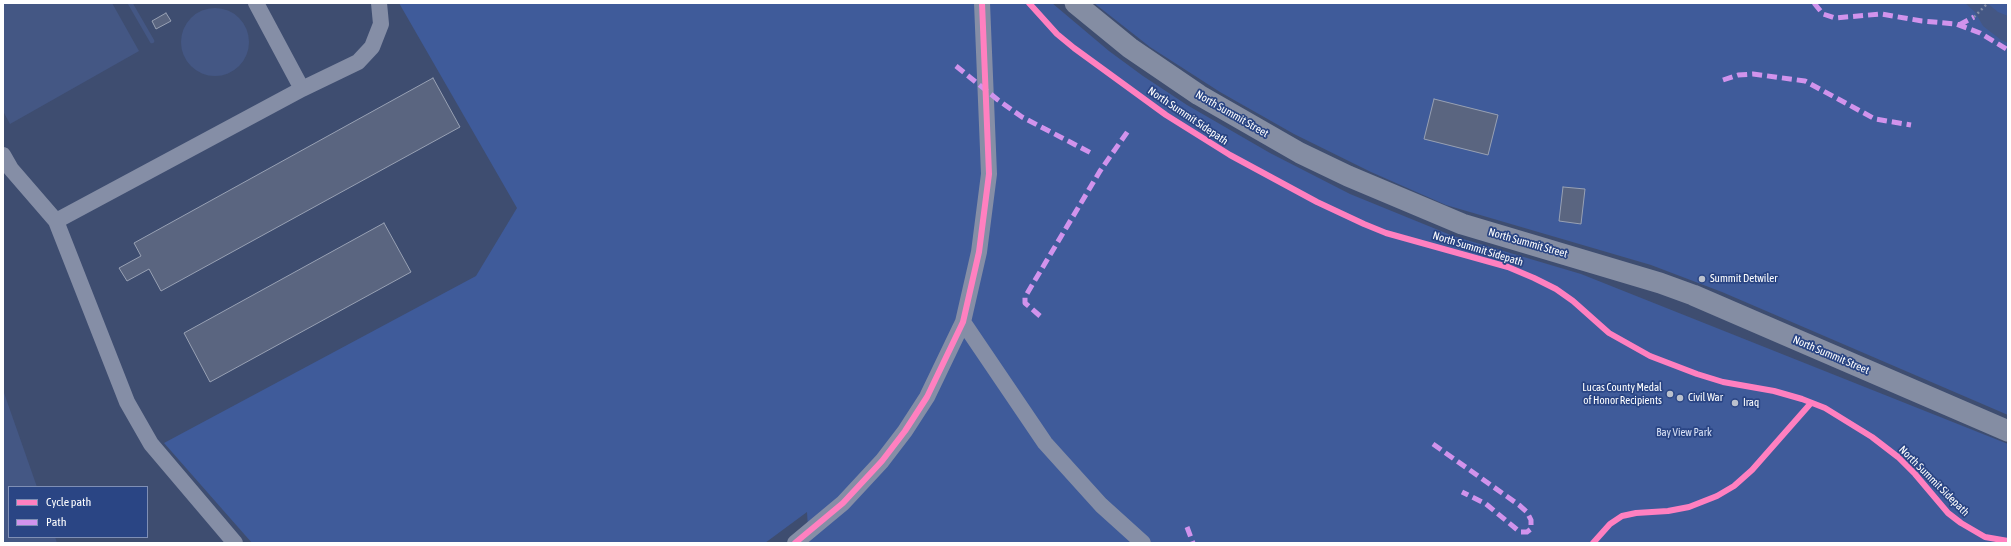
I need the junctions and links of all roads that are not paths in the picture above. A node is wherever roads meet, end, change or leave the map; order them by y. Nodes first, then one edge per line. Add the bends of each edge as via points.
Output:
1 (256, 3) edge
2 (379, 3) edge
3 (982, 3) edge
4 (1075, 3) edge
5 (302, 89) junction
6 (3, 155) edge
7 (56, 221) junction
8 (963, 322) junction
9 (2008, 431) edge
10 (235, 543) edge
11 (795, 543) edge
12 (1143, 543) edge

1 - 5 street
2 - 5 street via 380,24 372,47 358,62
3 - 8 street via 990,174 979,252
4 - 9 main road, North Summit Street via 1130,48 1199,95 1300,153 1348,176 1462,224 1693,295
5 - 7 street
6 - 7 street via 11,169
7 - 10 street via 127,402 151,444
8 - 11 street via 927,397 905,431 844,503
8 - 12 street via 1045,442 1097,500

